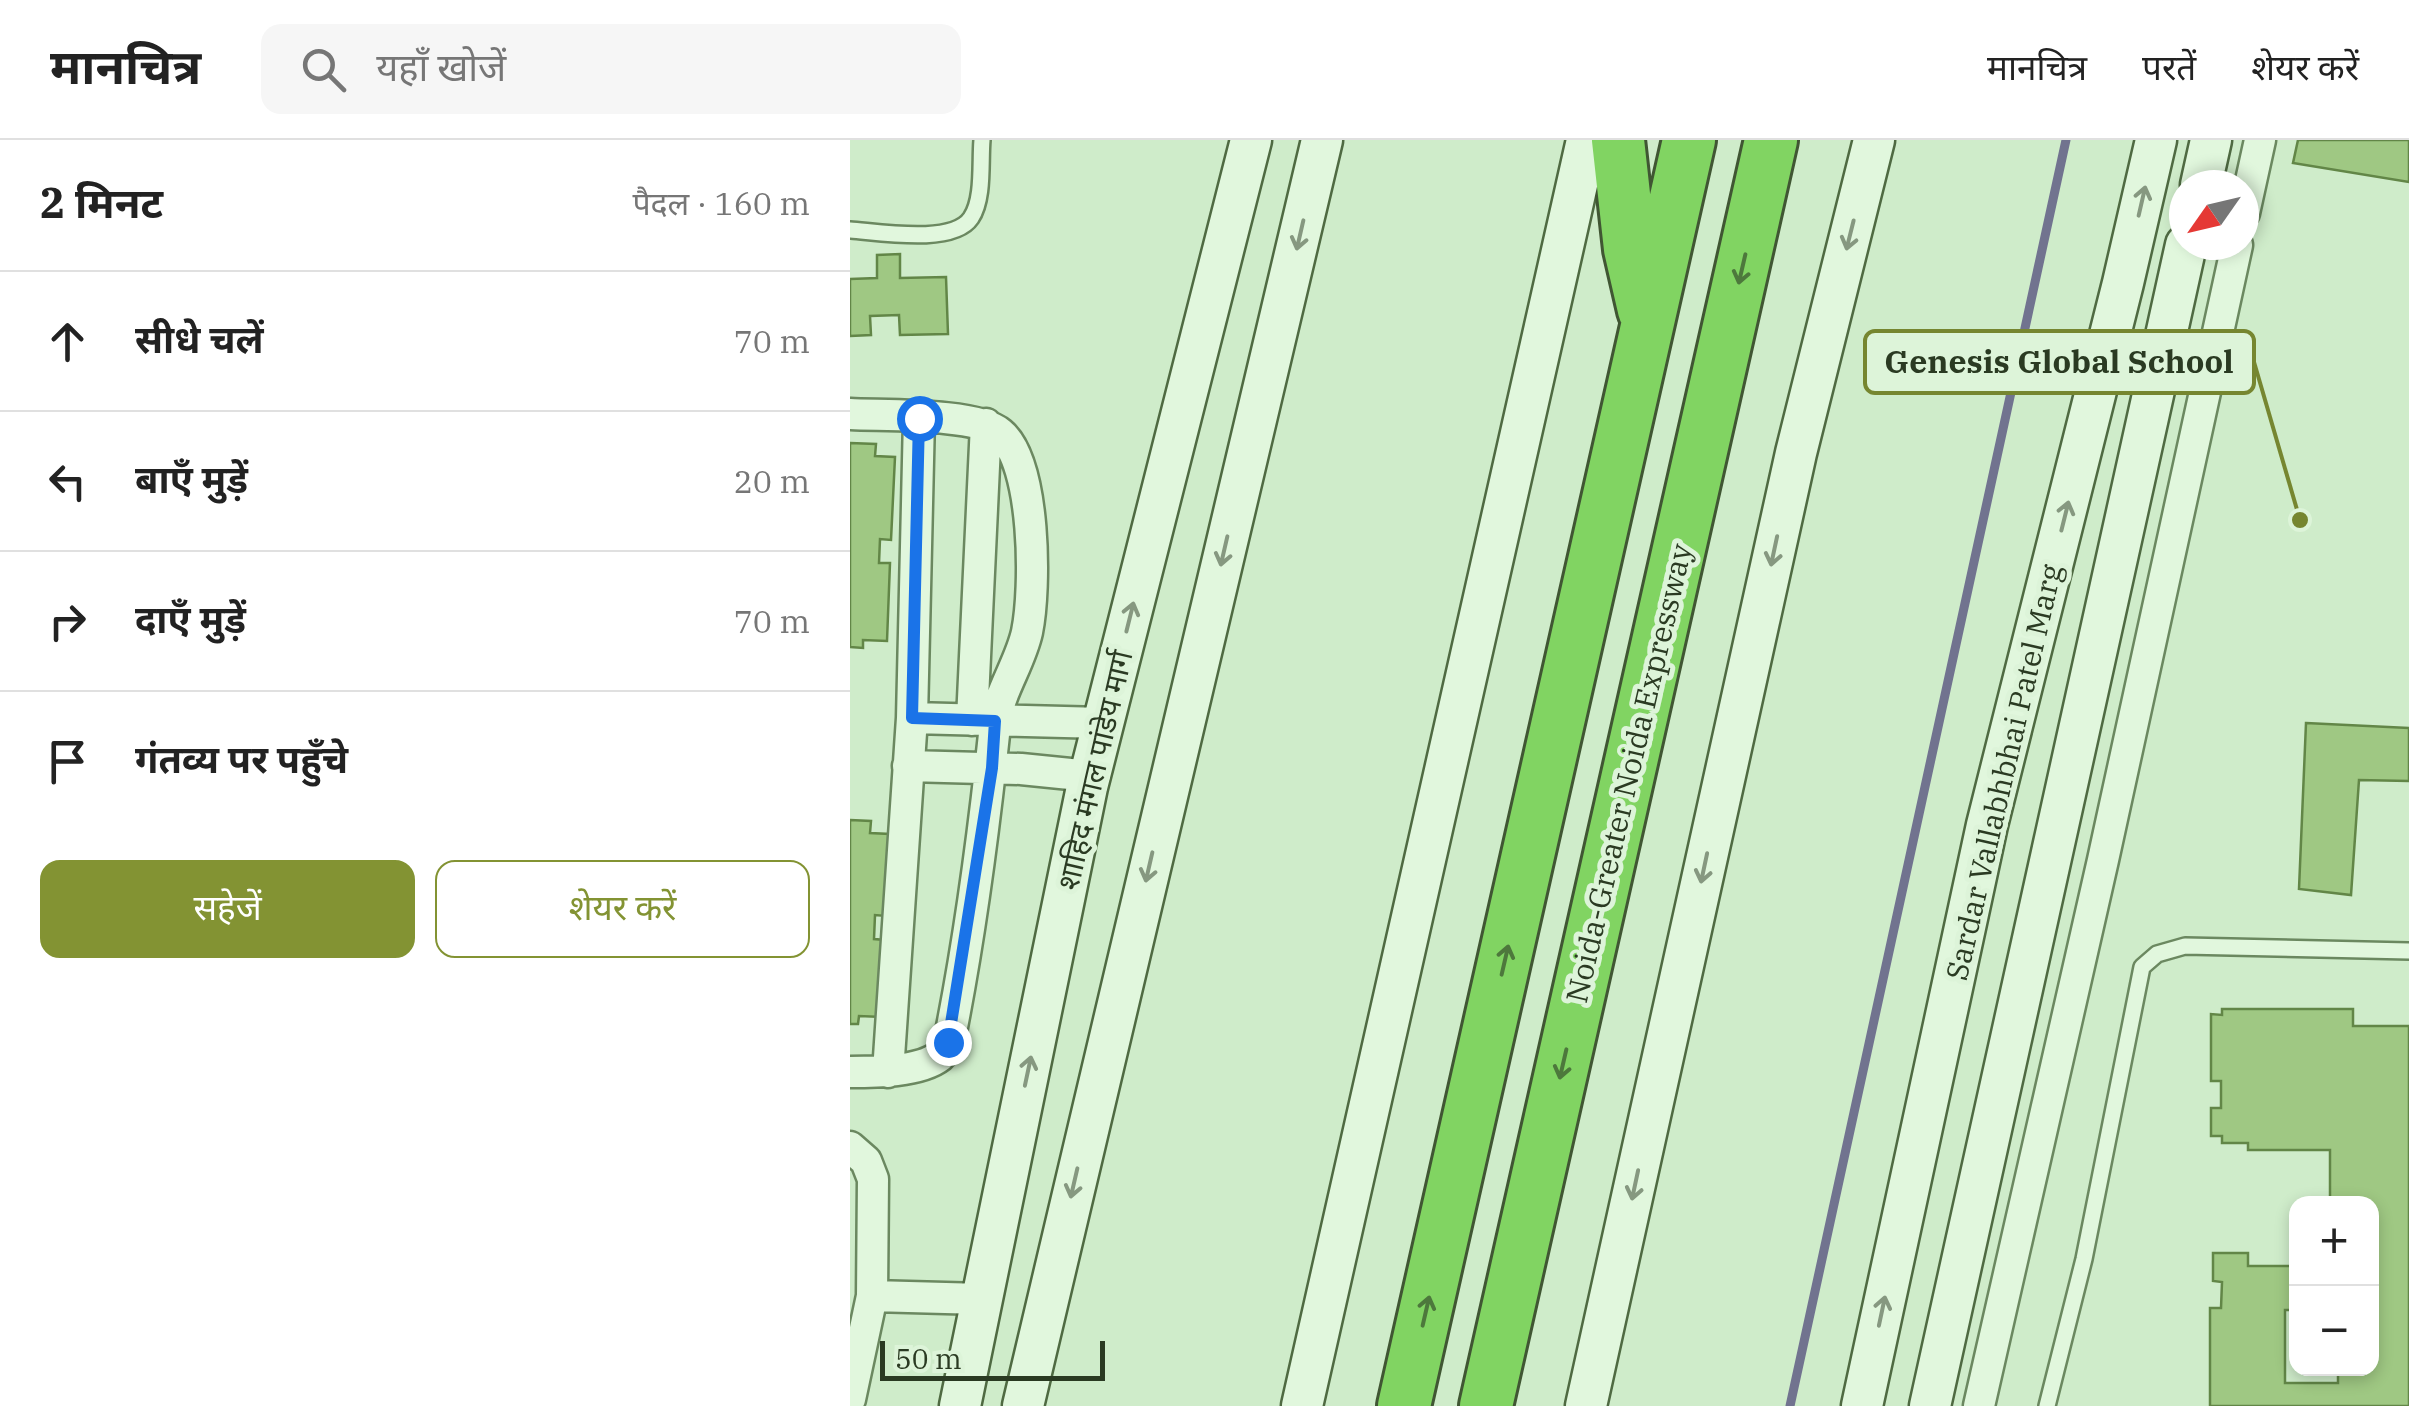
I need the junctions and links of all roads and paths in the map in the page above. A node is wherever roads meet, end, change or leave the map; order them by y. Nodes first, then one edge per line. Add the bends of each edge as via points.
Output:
1 (982, 140) edge
2 (1251, 140) edge
3 (1322, 140) edge
4 (1587, 140) edge
5 (1618, 140) edge
6 (1690, 140) edge
7 (1771, 140) edge
8 (1874, 140) edge
9 (2156, 140) edge
10 (2211, 140) edge
11 (2260, 140) edge
12 (2204, 170) edge
13 (2253, 170) edge
14 (850, 230) edge
15 (2183, 260) edge
16 (2234, 260) edge
17 (1648, 326) junction
18 (850, 414) edge
19 (919, 418) junction
20 (986, 424) junction
21 (912, 718) junction
22 (984, 720) junction
23 (1103, 723) junction
24 (908, 766) junction
25 (992, 768) junction
26 (1090, 776) junction
27 (2409, 950) edge
28 (850, 1072) edge
29 (888, 1072) junction
30 (850, 1147) edge
31 (872, 1296) junction
32 (982, 1299) junction
33 (850, 1399) edge
34 (960, 1406) edge
35 (1023, 1406) edge
36 (1302, 1406) edge
37 (1404, 1406) edge
38 (1486, 1406) edge
39 (1586, 1406) edge
40 (1862, 1406) edge
41 (1930, 1406) edge
42 (1979, 1406) edge
43 (2048, 1406) edge

1 - 14 lane via 970,220 934,235
23 -> 2 street, शाहिद मंगल पांडेय मार्ग
3 -> 35 street
4 - 36 street
5 - 17 highway via 1630,249
6 - 17 highway
7 -> 38 highway, Noida-Greater Noida Expressway
8 -> 39 street via 1796,453
40 -> 9 street, Sardar Vallabhbhai Patel Marg via 1987,825
10 - 12 street
11 - 13 street
15 - 41 street
16 - 42 street
37 -> 17 highway
18 - 19 street
19 - 20 street
19 - 21 street
20 - 22 street
20 - 22 street via 1010,446 1027,501 1032,594 1016,670
21 - 22 street
21 - 24 street
22 - 23 street
22 - 25 street
23 - 26 street, शाहिद मंगल पांडेय मार्ग
24 - 25 street
24 - 29 street
25 - 26 street
25 - 29 street via 948,1042 940,1056
32 -> 26 street, शाहिद मंगल पांडेय मार्ग
27 - 43 lane via 2185,946 2157,954 2142,967
28 - 29 street
30 - 31 street via 874,1178
31 - 32 street
31 - 33 street
32 - 34 street, शाहिद मंगल पांडेय मार्ग

